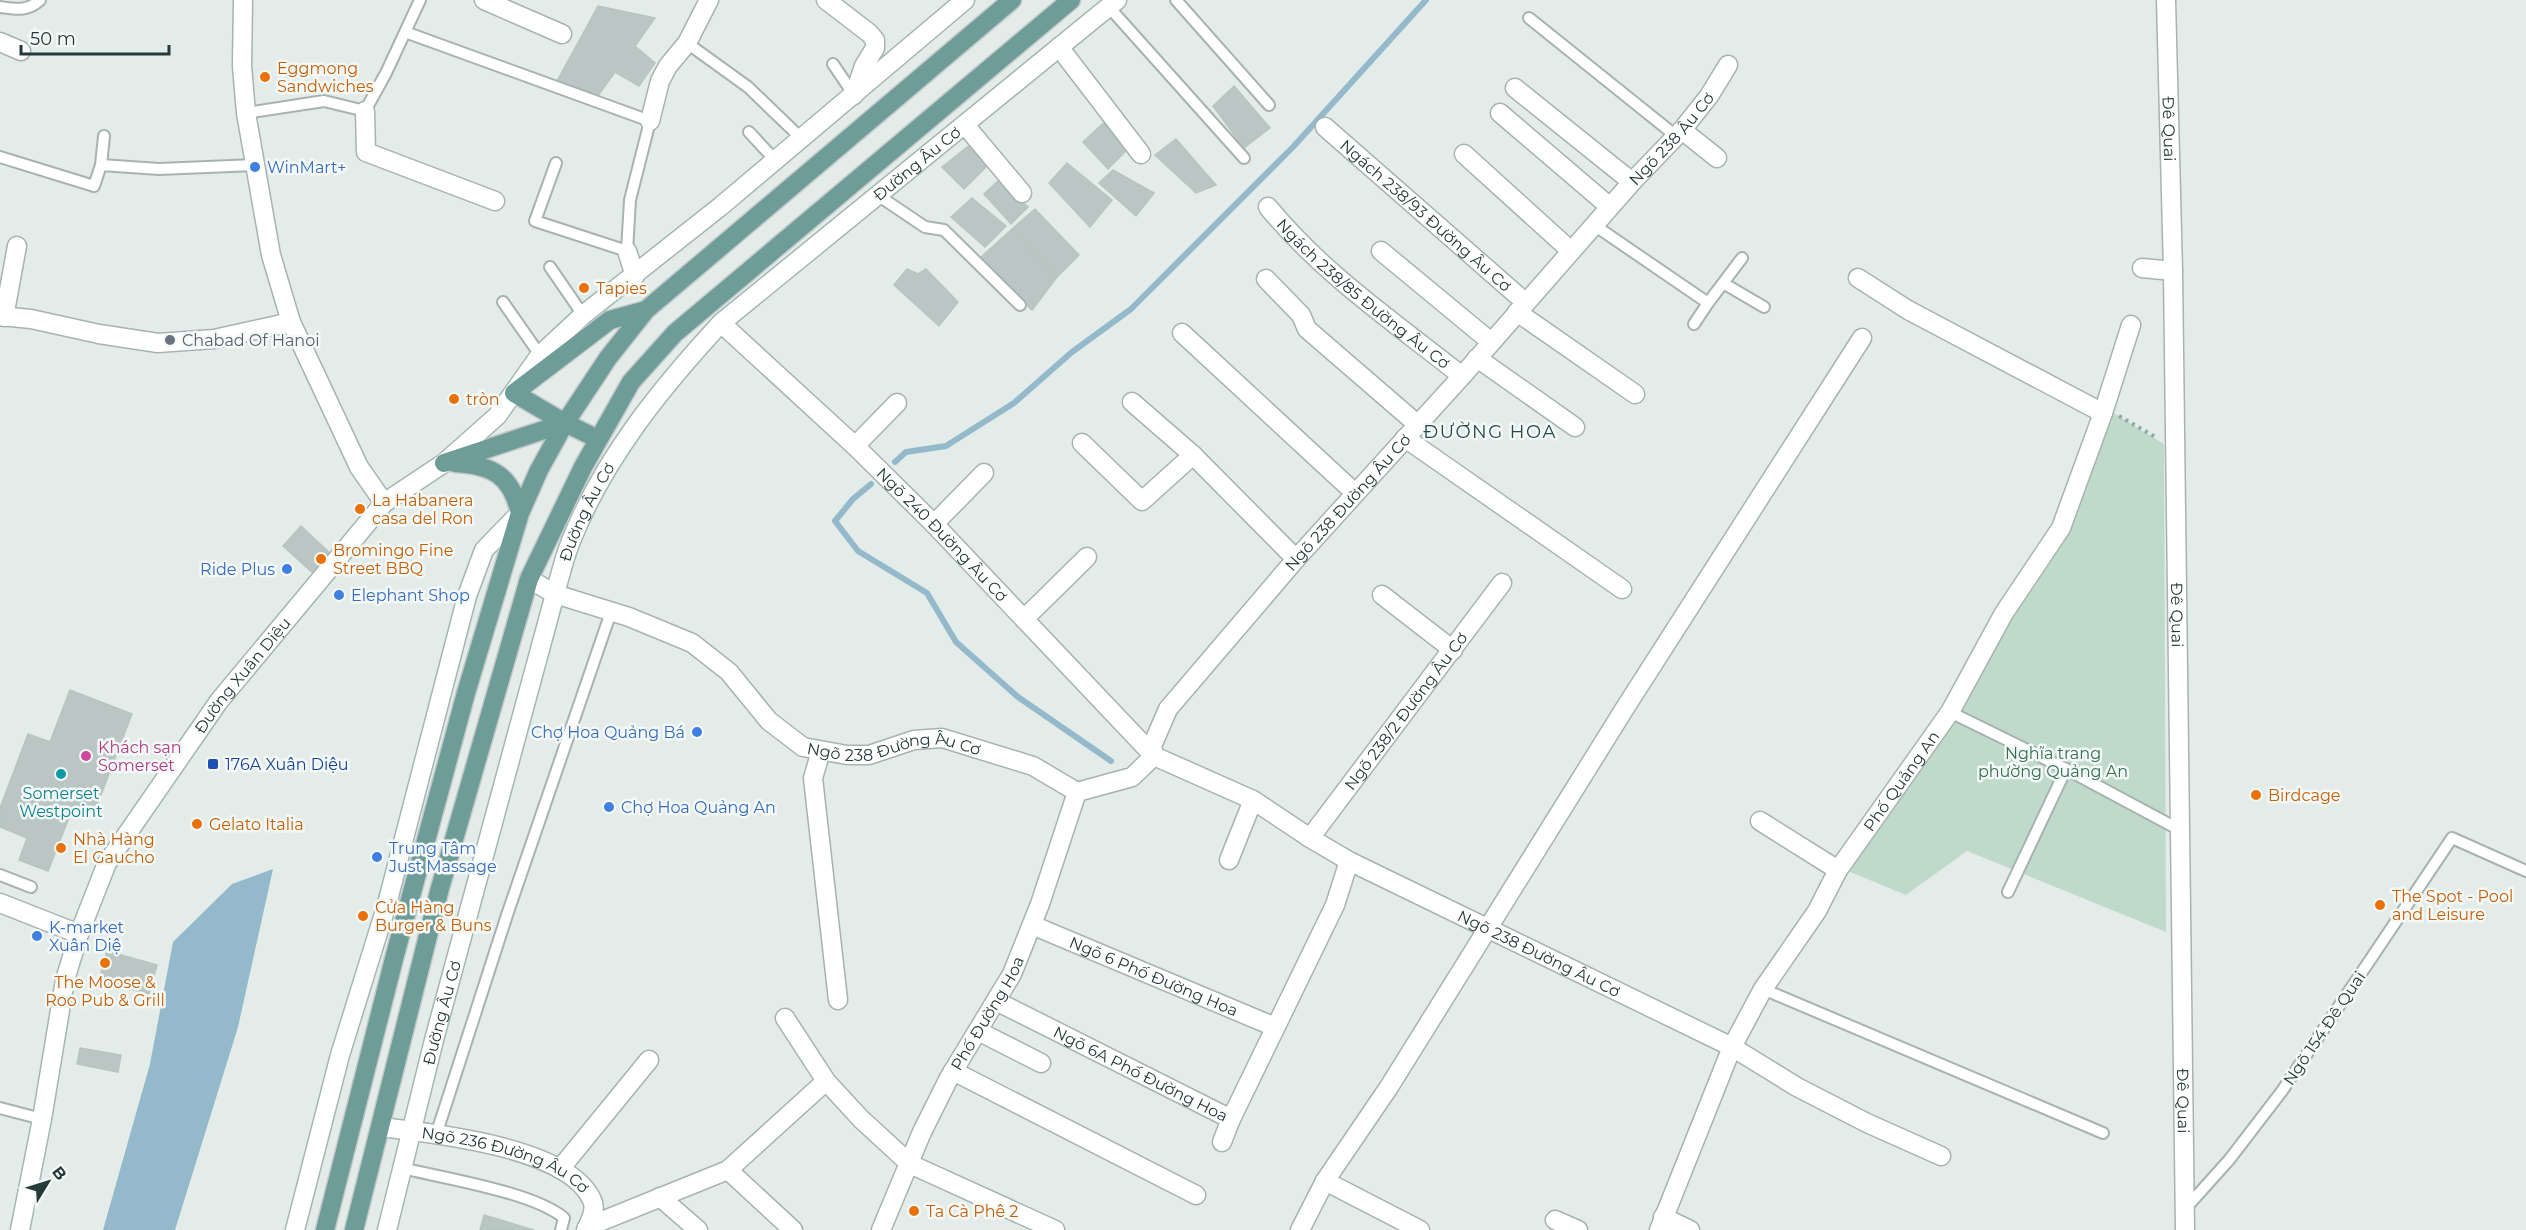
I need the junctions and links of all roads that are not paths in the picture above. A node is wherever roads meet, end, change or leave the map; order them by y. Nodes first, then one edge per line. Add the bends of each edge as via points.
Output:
1 (40, 0) edge
2 (243, 0) edge
3 (420, 0) edge
4 (484, 0) edge
5 (709, 0) edge
6 (826, 0) edge
7 (965, 0) edge
8 (1012, 0) edge
9 (1071, 0) edge
10 (1176, 0) edge
11 (2166, 0) edge
12 (1112, 3) edge
13 (0, 7) edge
14 (1529, 18) dead end
15 (405, 32) junction
16 (562, 34) dead end
17 (0, 42) edge
18 (687, 43) junction
19 (1059, 47) junction
20 (21, 51) dead end
21 (833, 64) dead end
22 (1728, 65) dead end
23 (1515, 88) dead end
24 (854, 95) junction
25 (1269, 105) dead end
26 (365, 111) junction
27 (246, 113) junction
28 (1500, 113) dead end
29 (650, 121) junction
30 (965, 125) junction
31 (1325, 127) dead end
32 (749, 132) dead end
33 (1679, 133) junction
34 (104, 136) dead end
35 (801, 138) junction
36 (1141, 154) dead end
37 (1464, 154) dead end
38 (0, 157) edge
39 (1244, 158) dead end
40 (1718, 158) dead end
41 (775, 160) junction
42 (556, 163) dead end
43 (101, 165) junction
44 (255, 165) junction
45 (1632, 182) junction
46 (1022, 193) dead end
47 (879, 196) junction
48 (495, 201) dead end
49 (1268, 207) dead end
50 (1610, 207) junction
51 (1594, 225) junction
52 (17, 246) dead end
53 (627, 251) junction
54 (1382, 251) dead end
55 (1571, 251) junction
56 (1742, 258) dead end
57 (550, 267) dead end
58 (2142, 268) dead end
59 (2173, 271) junction
60 (635, 276) junction
61 (1857, 278) dead end
62 (1266, 279) dead end
63 (1724, 283) junction
64 (504, 302) dead end
65 (1708, 303) junction
66 (1020, 305) dead end
67 (1521, 307) junction
68 (1764, 307) dead end
69 (646, 310) junction
70 (583, 315) junction
71 (2, 316) edge
72 (291, 322) junction
73 (721, 323) junction
74 (1694, 324) dead end
75 (2131, 325) dead end
76 (1182, 333) dead end
77 (1862, 338) dead end
78 (1491, 342) junction
79 (540, 355) junction
80 (1477, 358) junction
81 (1462, 376) junction
82 (514, 393) junction
83 (1635, 394) dead end
84 (1132, 402) dead end
85 (897, 403) dead end
86 (2103, 413) junction
87 (565, 423) junction
88 (1575, 427) dead end
89 (1411, 431) junction
90 (598, 439) junction
91 (1082, 443) dead end
92 (855, 446) junction
93 (1193, 455) junction
94 (444, 463) junction
95 (984, 472) dead end
96 (1355, 493) junction
97 (384, 503) junction
98 (520, 513) junction
99 (934, 524) junction
100 (1087, 557) dead end
101 (1296, 559) junction
102 (529, 579) junction
103 (1502, 583) dead end
104 (1622, 589) dead end
105 (555, 594) junction
106 (1382, 596) dead end
107 (611, 612) junction
108 (1024, 619) junction
109 (1453, 650) junction
110 (1950, 711) junction
111 (821, 751) junction
112 (1154, 756) junction
113 (2066, 769) junction
114 (1077, 792) junction
115 (1253, 800) junction
116 (1760, 821) dead end
117 (2180, 830) junction
118 (1310, 838) junction
119 (1229, 860) dead end
120 (1349, 861) junction
121 (1838, 870) junction
122 (2526, 871) edge
123 (0, 875) edge
124 (31, 887) dead end
125 (2008, 892) dead end
126 (0, 903) edge
127 (1032, 925) junction
128 (1486, 929) junction
129 (79, 934) junction
130 (395, 955) junction
131 (422, 961) junction
132 (1763, 989) junction
133 (838, 1000) dead end
134 (996, 1001) junction
135 (785, 1018) dead end
136 (1275, 1027) junction
137 (978, 1031) junction
138 (1732, 1047) junction
139 (649, 1060) dead end
140 (1041, 1063) dead end
141 (952, 1071) junction
142 (826, 1082) junction
143 (0, 1108) edge
144 (42, 1119) junction
145 (1231, 1119) junction
146 (381, 1127) junction
147 (411, 1131) junction
148 (2103, 1133) dead end
149 (436, 1135) junction
150 (1222, 1142) dead end
151 (1941, 1155) dead end
152 (910, 1164) junction
153 (402, 1168) junction
154 (560, 1169) junction
155 (728, 1170) junction
156 (1325, 1181) junction
157 (1196, 1195) dead end
158 (660, 1197) junction
159 (2185, 1209) junction
160 (1555, 1220) dead end
161 (1661, 1223) edge
162 (586, 1228) edge
163 (20, 1230) edge
164 (295, 1230) edge
165 (325, 1230) edge
166 (354, 1230) edge
167 (387, 1230) edge
168 (561, 1230) edge
169 (698, 1230) edge
170 (793, 1230) edge
171 (881, 1230) edge
172 (1055, 1230) edge
173 (1300, 1230) edge
174 (1420, 1230) edge
175 (1578, 1230) edge
176 (1690, 1230) edge
177 (2185, 1230) edge

1 - 13 lane via 32,8 21,10
2 - 27 street
3 - 15 lane
4 - 16 street
5 - 18 street
6 - 24 street via 875,40
7 - 24 street
8 - 69 main road
9 - 90 main road, Đường Âu Cơ via 675,333 631,382
10 - 25 lane
11 - 59 street, Đê Quai
12 - 19 street, Đường Âu Cơ
12 - 39 lane
14 - 33 lane
15 - 26 lane
15 - 29 lane
17 - 20 street
18 - 29 street via 660,81
18 - 35 lane via 748,87
19 - 30 street, Đường Âu Cơ
19 - 36 street
21 - 24 lane
22 - 33 street, Ngõ 238 Âu Cơ
23 - 45 street
24 - 35 street
26 - 27 lane via 324,101
26 - 48 street via 366,152
27 - 44 street
28 - 50 street
29 - 53 lane via 630,200
30 - 46 street
30 - 47 street, Đường Âu Cơ
31 - 67 street, Ngách 238/93 Đường Âu Cơ
32 - 41 lane
33 - 40 street
33 - 45 street, Ngõ 238 Âu Cơ
34 - 43 lane
35 - 41 street
37 - 55 street
38 - 43 lane via 94,186
41 - 60 street
42 - 53 lane via 535,221
43 - 44 lane via 159,169
44 - 72 street via 271,255
45 - 50 street, Ngõ 238 Âu Cơ
47 - 66 lane via 925,227 944,230
47 - 73 street, Đường Âu Cơ
49 - 81 street, Ngách 238/85 Đường Âu Cơ via 1291,235 1394,324
50 - 51 street, Ngõ 238 Đường Âu Cơ
51 - 55 street, Ngõ 238 Đường Âu Cơ
51 - 65 lane
52 - 71 street
53 - 60 street
54 - 78 street
55 - 67 street, Ngõ 238 Đường Âu Cơ
56 - 63 lane
57 - 70 lane
58 - 59 street
59 - 117 street, Đê Quai
60 - 70 street
61 - 86 street via 1908,310
62 - 89 street via 1300,315 1307,329
63 - 65 lane
63 - 68 lane
64 - 79 lane
65 - 74 lane
67 - 78 street, Ngõ 238 Đường Âu Cơ
67 - 83 street, Ngách 238/93 Đường Âu Cơ
69 - 82 main road via 610,320
69 - 87 main road
70 - 79 street
71 - 72 street via 158,344 214,339
72 - 97 street via 359,467
73 - 92 street, Ngõ 240 Đường Âu Cơ
73 - 105 street, Đường Âu Cơ via 673,375 631,430 594,492 571,541
75 - 86 street, Phố Quảng An
76 - 96 street
77 - 128 street
78 - 80 street, Ngõ 238 Đường Âu Cơ
79 - 82 street
80 - 81 street, Ngõ 238 Đường Âu Cơ
80 - 88 street
81 - 89 street, Ngõ 238 Đường Âu Cơ
82 - 87 main road
82 - 94 street, Đường Xuân Diệu via 496,416
84 - 93 street
85 - 92 street
86 - 110 street, Phố Quảng An via 2061,528 2004,613
87 - 90 main road
87 - 94 main road
87 - 98 main road
89 - 96 street, Ngõ 238 Đường Âu Cơ
89 - 104 street
90 - 102 main road, Đường Âu Cơ
91 - 93 street via 1142,501
92 - 99 street, Ngõ 240 Đường Âu Cơ
93 - 101 street
94 - 97 street, Đường Xuân Diệu
94 - 98 main road via 489,468 510,487
95 - 99 street
96 - 101 street, Ngõ 238 Đường Âu Cơ
97 - 129 street, Đường Xuân Diệu via 209,714 107,863
98 - 130 main road
98 - 164 street via 484,550 467,596 387,904 340,1055
99 - 108 street, Ngõ 240 Đường Âu Cơ
100 - 108 street
101 - 112 street, Ngõ 238 Đường Âu Cơ via 1168,709 1152,746
102 - 105 street, Ngõ 238 Đường Âu Cơ
102 - 131 main road, Đường Âu Cơ
103 - 109 street, Ngõ 238/2 Đường Âu Cơ
105 - 107 street, Ngõ 238 Đường Âu Cơ
105 - 147 street, Đường Âu Cơ
106 - 109 street
107 - 111 street, Ngõ 238 Đường Âu Cơ via 692,643 729,672 783,734 803,747
107 - 149 lane
108 - 112 street, Ngõ 240 Đường Âu Cơ
109 - 118 street, Ngõ 238/2 Đường Âu Cơ
110 - 113 lane
110 - 121 street, Phố Quảng An
111 - 114 street, Ngõ 238 Đường Âu Cơ via 870,755 914,740 942,738 1033,766
111 - 133 street via 813,778
112 - 114 street via 1132,777
112 - 115 street, Ngõ 238 Đường Âu Cơ
113 - 117 lane
113 - 125 lane
114 - 127 street, Phố Đường Hoa
115 - 118 street, Ngõ 238 Đường Âu Cơ
115 - 119 street
116 - 121 street
117 - 159 street, Đê Quai
118 - 120 street, Ngõ 238 Đường Âu Cơ
120 - 128 street, Ngõ 238 Đường Âu Cơ
120 - 136 street, Ngõ 6A Phố Đường Hoa via 1335,905
121 - 132 street, Phố Quảng An via 1817,911
122 - 159 lane, Ngõ 154 Đê Quai via 2452,837 2282,1091
123 - 124 lane
126 - 129 street
127 - 134 street, Phố Đường Hoa
127 - 136 street, Ngõ 6 Phố Đường Hoa
128 - 138 street, Ngõ 238 Đường Âu Cơ
128 - 156 street via 1389,1087
129 - 144 street, Đường Xuân Diệu via 65,980
130 - 131 main road
130 - 165 main road
131 - 146 main road, Đường Âu Cơ
132 - 138 street, Phố Quảng An
132 - 148 lane
134 - 137 street, Phố Đường Hoa
134 - 145 street, Ngõ 6A Phố Đường Hoa
135 - 142 street
136 - 145 street, Ngõ 6A Phố Đường Hoa
137 - 140 street
137 - 141 street, Phố Đường Hoa
138 - 151 street, Ngõ 238 Đường Âu Cơ via 1797,1087
138 - 161 street, Phố Quảng An
139 - 154 street
141 - 152 street, Phố Đường Hoa
141 - 157 street
142 - 152 street
142 - 155 street
143 - 144 lane
144 - 163 street, Đường Xuân Diệu
145 - 150 street
146 - 147 street, Ngõ 236 Đường Âu Cơ
146 - 166 main road, Đường Âu Cơ
147 - 149 street, Ngõ 236 Đường Âu Cơ
147 - 153 street, Đường Âu Cơ
149 - 154 street, Ngõ 236 Đường Âu Cơ via 518,1151
152 - 171 street, Phố Đường Hoa
152 - 172 street
153 - 167 street, Đường Âu Cơ
153 - 168 lane via 552,1208 564,1218
154 - 162 street, Ngõ 236 Đường Âu Cơ via 578,1180 593,1200 593,1213
155 - 158 street
155 - 170 street
156 - 173 street
156 - 174 street
158 - 162 street
158 - 169 street
159 - 177 street, Đê Quai
160 - 175 street
161 - 176 street

